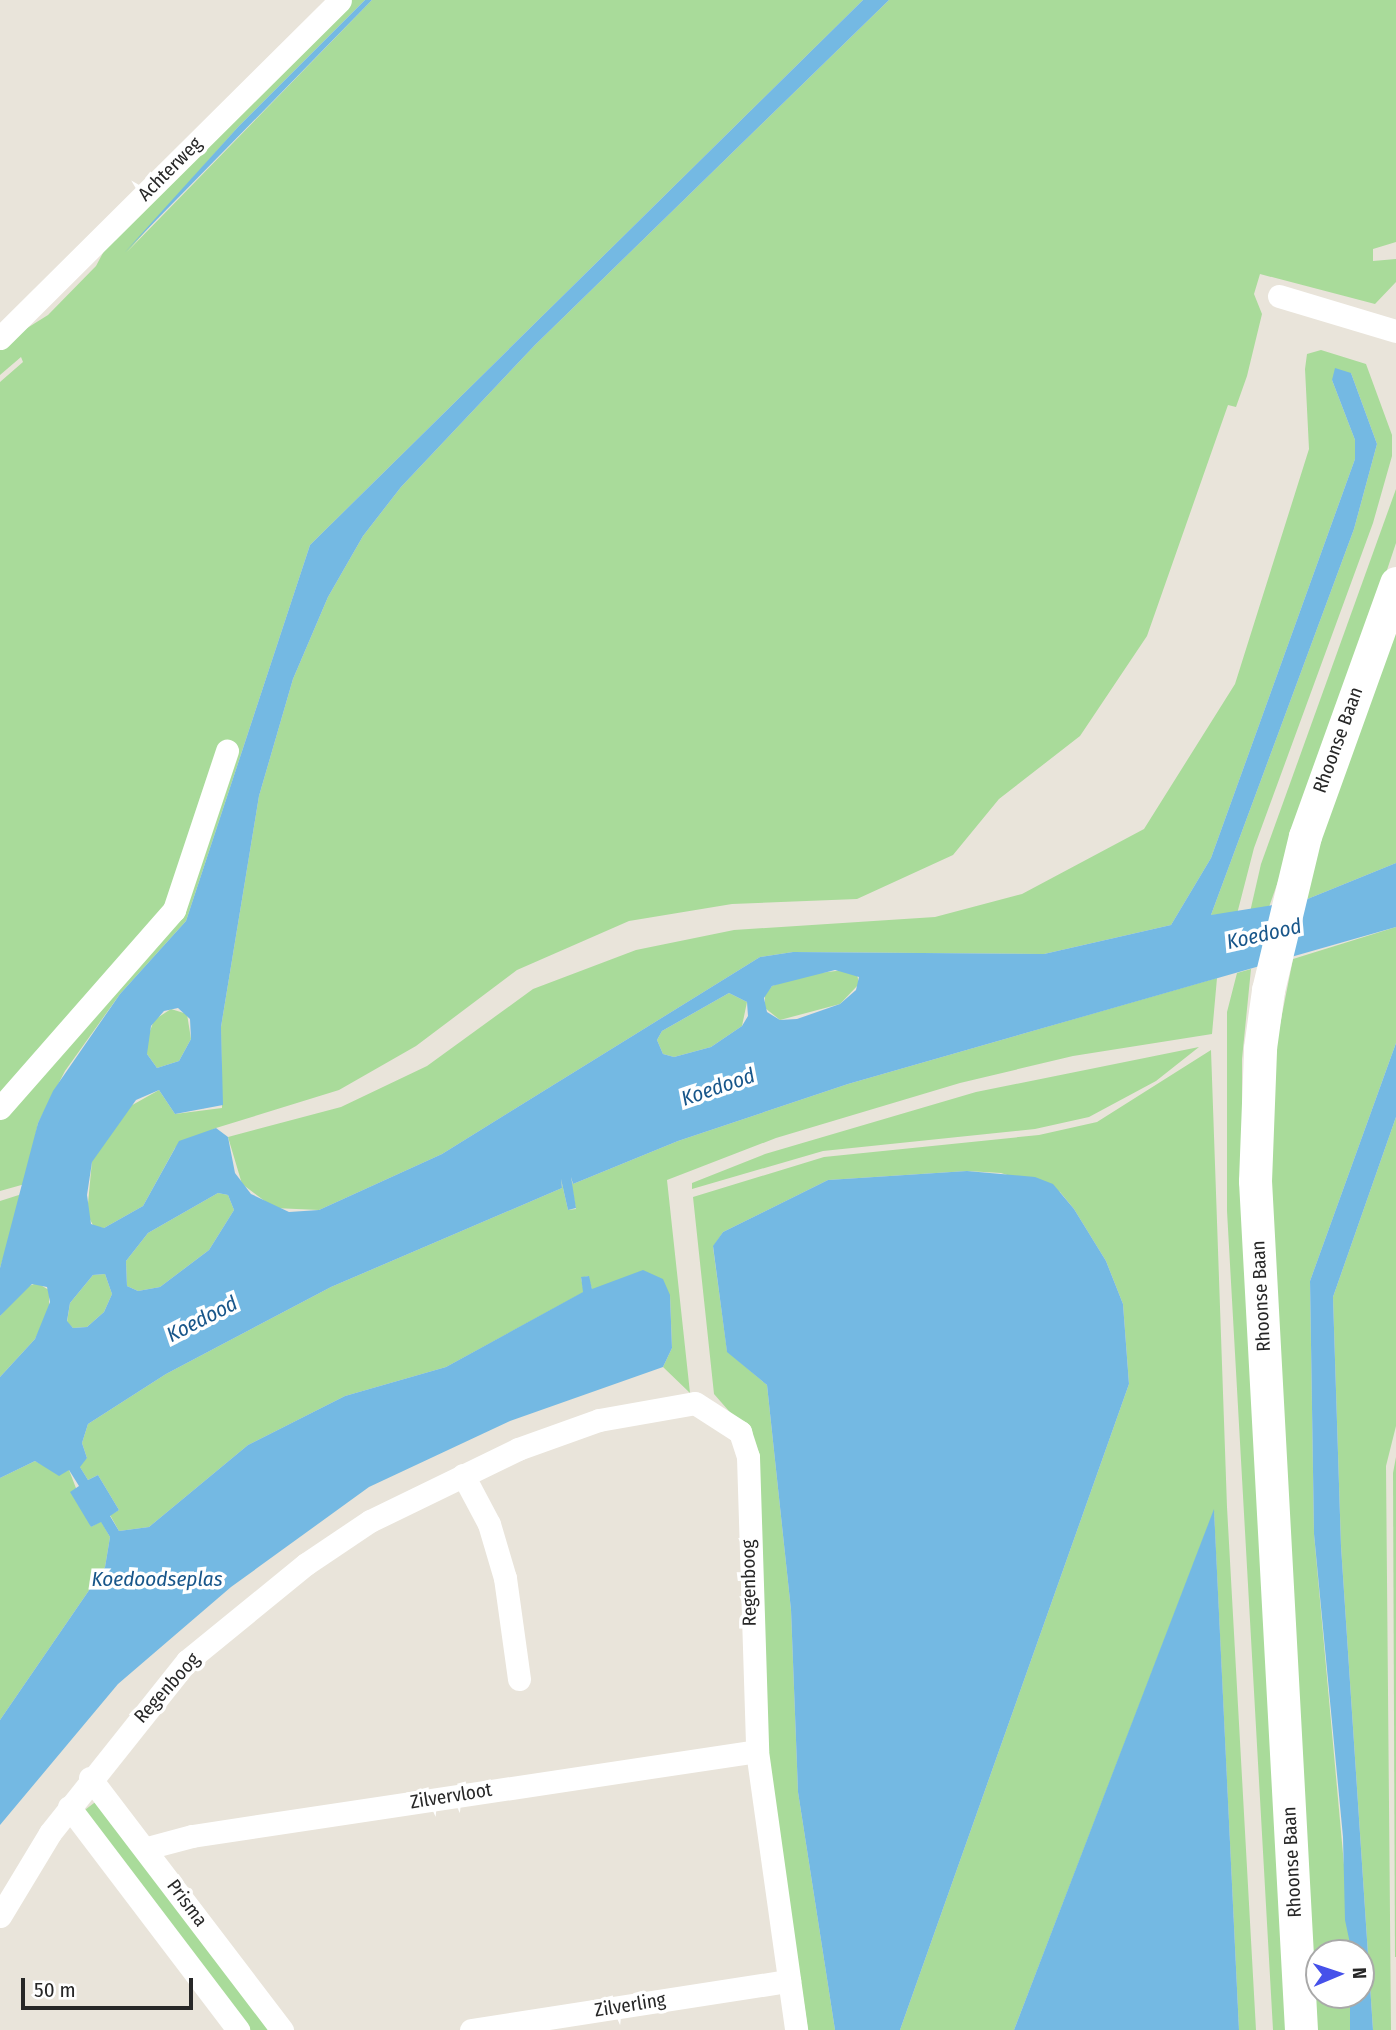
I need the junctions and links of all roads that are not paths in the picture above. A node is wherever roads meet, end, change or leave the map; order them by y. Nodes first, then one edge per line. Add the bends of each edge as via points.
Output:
1 (340, 0) edge
2 (1279, 296) dead end
3 (1396, 331) edge
4 (0, 338) edge
5 (1396, 583) edge
6 (227, 751) dead end
7 (0, 1108) edge
8 (463, 1475) junction
9 (519, 1679) dead end
10 (757, 1751) junction
11 (90, 1778) junction
12 (69, 1807) junction
13 (146, 1849) junction
14 (0, 1916) edge
15 (789, 1980) junction
16 (238, 2030) edge
17 (282, 2030) edge
18 (471, 2030) edge
19 (796, 2030) edge
20 (1301, 2030) edge

1 - 4 street, Achterweg
2 - 3 street
5 - 20 main road, Rhoonse Baan via 1332,753 1294,878 1268,990 1255,1181
6 - 7 street via 174,910
8 - 9 street via 489,1524 505,1578
8 - 10 street, Regenboog via 518,1449 652,1408 695,1404 726,1418 740,1432 748,1457
8 - 11 street, Regenboog via 370,1521 295,1573 187,1661
10 - 13 street, Zilvervloot via 192,1836
10 - 15 street, Regenboog
11 - 12 street, Regenboog
11 - 13 street, Prisma
12 - 14 street, Regenboog
12 - 16 street, Prisma
13 - 17 street, Prisma
15 - 18 street, Zilverling
15 - 19 street, Regenboog

